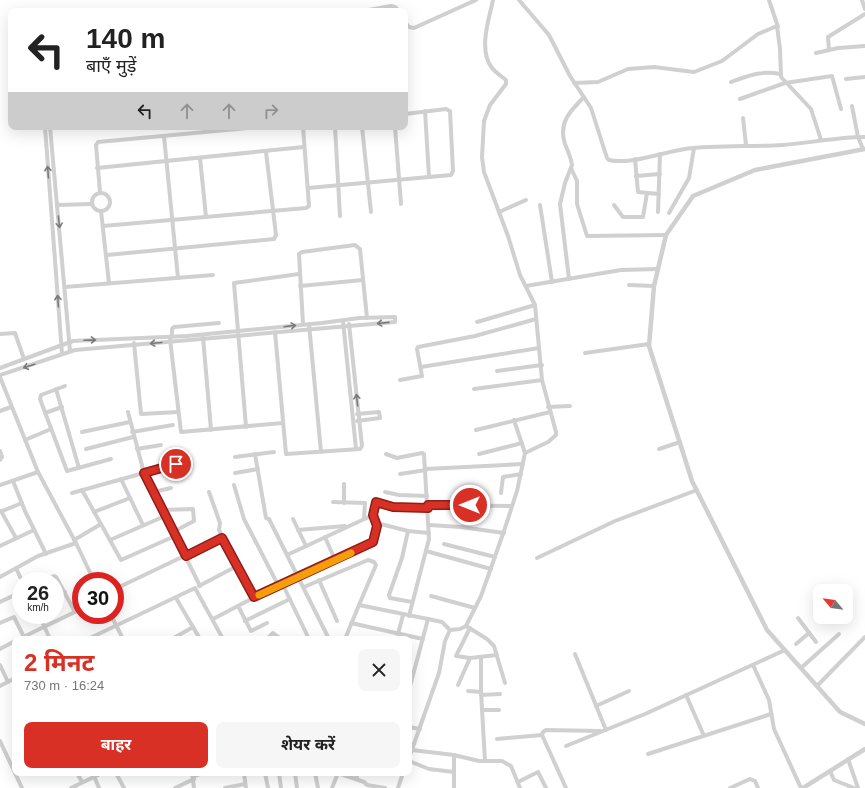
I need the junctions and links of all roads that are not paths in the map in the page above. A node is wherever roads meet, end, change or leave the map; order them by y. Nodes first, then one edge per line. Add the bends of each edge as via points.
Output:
1 (476, 0) edge
2 (493, 0) edge
3 (519, 0) edge
4 (769, 0) edge
5 (862, 0) edge
6 (380, 8) edge
7 (397, 8) edge
8 (865, 9) edge
9 (865, 14) edge
10 (408, 26) edge
11 (778, 28) junction
12 (865, 46) edge
13 (829, 50) junction
14 (816, 54) dead end
15 (780, 74) junction
16 (865, 77) edge
17 (846, 79) dead end
18 (731, 82) dead end
19 (574, 83) junction
20 (785, 83) junction
21 (584, 97) junction
22 (740, 99) dead end
23 (852, 106) dead end
24 (841, 108) dead end
25 (425, 112) junction
26 (408, 114) edge
27 (743, 118) dead end
28 (45, 130) edge
29 (50, 130) edge
30 (227, 130) edge
31 (303, 130) edge
32 (335, 130) edge
33 (362, 130) edge
34 (395, 130) edge
35 (164, 136) junction
36 (858, 137) junction
37 (865, 137) edge
38 (821, 140) junction
39 (746, 145) junction
40 (304, 147) junction
41 (694, 148) junction
42 (864, 149) edge
43 (266, 152) junction
44 (660, 154) junction
45 (200, 158) junction
46 (635, 159) junction
47 (166, 162) junction
48 (97, 168) junction
49 (571, 168) junction
50 (660, 174) junction
51 (636, 176) junction
52 (429, 177) junction
53 (399, 180) junction
54 (367, 183) junction
55 (339, 186) junction
56 (308, 188) junction
57 (100, 192) junction
58 (647, 193) junction
59 (659, 194) junction
60 (526, 200) dead end
61 (92, 204) junction
62 (401, 204) dead end
63 (614, 204) dead end
64 (540, 205) dead end
65 (57, 206) junction
66 (51, 208) junction
67 (101, 211) junction
68 (273, 212) junction
69 (371, 212) dead end
70 (499, 212) junction
71 (658, 212) dead end
72 (669, 213) dead end
73 (340, 216) dead end
74 (206, 217) junction
75 (174, 220) junction
76 (103, 226) junction
77 (666, 235) junction
78 (175, 248) junction
79 (107, 255) junction
80 (658, 269) junction
81 (299, 274) junction
82 (213, 275) dead end
83 (178, 278) junction
84 (569, 279) junction
85 (363, 280) junction
86 (552, 282) junction
87 (109, 283) junction
88 (629, 285) dead end
89 (300, 286) junction
90 (526, 286) junction
91 (654, 286) junction
92 (65, 287) junction
93 (535, 305) junction
94 (367, 318) junction
95 (536, 319) junction
96 (349, 320) junction
97 (342, 321) junction
98 (476, 322) dead end
99 (219, 323) dead end
100 (302, 324) junction
101 (309, 324) junction
102 (350, 326) junction
103 (343, 327) junction
104 (274, 328) junction
105 (310, 330) junction
106 (275, 333) junction
107 (0, 334) edge
108 (237, 334) junction
109 (171, 337) junction
110 (203, 337) junction
111 (133, 338) junction
112 (69, 342) junction
113 (170, 342) junction
114 (62, 344) junction
115 (649, 344) junction
116 (134, 345) junction
117 (539, 348) junction
118 (70, 351) junction
119 (584, 353) dead end
120 (62, 354) junction
121 (24, 359) junction
122 (542, 365) junction
123 (421, 367) junction
124 (0, 368) edge
125 (497, 371) dead end
126 (0, 376) edge
127 (355, 378) junction
128 (349, 379) junction
129 (400, 380) dead end
130 (542, 380) junction
131 (64, 386) dead end
132 (56, 389) junction
133 (474, 389) dead end
134 (570, 406) dead end
135 (11, 407) junction
136 (62, 407) junction
137 (548, 407) junction
138 (0, 411) edge
139 (128, 412) dead end
140 (178, 412) junction
141 (550, 412) junction
142 (45, 414) junction
143 (358, 414) junction
144 (352, 415) junction
145 (359, 420) junction
146 (514, 420) junction
147 (353, 421) junction
148 (130, 422) junction
149 (283, 423) junction
150 (173, 425) dead end
151 (246, 427) junction
152 (51, 429) junction
153 (211, 430) junction
154 (476, 430) dead end
155 (82, 432) dead end
156 (132, 432) junction
157 (133, 437) junction
158 (25, 440) junction
159 (680, 442) junction
160 (522, 443) junction
161 (161, 445) dead end
162 (86, 449) dead end
163 (137, 449) junction
164 (356, 449) junction
165 (659, 449) dead end
166 (0, 451) edge
167 (274, 452) dead end
168 (321, 452) junction
169 (525, 453) junction
170 (255, 454) junction
171 (386, 454) dead end
172 (479, 454) dead end
173 (235, 457) dead end
174 (111, 459) dead end
175 (0, 460) edge
176 (176, 464) dead end
177 (523, 464) junction
178 (80, 468) junction
179 (258, 469) junction
180 (426, 469) junction
181 (38, 472) junction
182 (144, 473) junction
183 (235, 473) dead end
184 (400, 474) dead end
185 (521, 474) junction
186 (121, 479) junction
187 (13, 481) junction
188 (344, 484) dead end
189 (0, 485) edge
190 (234, 485) dead end
191 (171, 488) dead end
192 (82, 490) junction
193 (698, 490) junction
194 (153, 492) junction
195 (209, 492) dead end
196 (385, 492) dead end
197 (72, 493) dead end
198 (501, 493) dead end
199 (427, 496) junction
200 (130, 498) junction
201 (22, 502) junction
202 (333, 502) dead end
203 (344, 502) junction
204 (428, 506) junction
205 (512, 506) junction
206 (162, 510) junction
207 (1, 511) edge
208 (94, 512) junction
209 (373, 515) junction
210 (165, 516) junction
211 (293, 519) dead end
212 (364, 519) junction
213 (377, 523) junction
214 (101, 524) junction
215 (144, 525) junction
216 (349, 525) junction
217 (429, 526) junction
218 (34, 530) junction
219 (298, 530) junction
220 (408, 531) junction
221 (429, 533) junction
222 (504, 533) junction
223 (174, 534) junction
224 (325, 537) junction
225 (16, 538) junction
226 (222, 538) junction
227 (110, 540) junction
228 (75, 541) junction
229 (444, 544) dead end
230 (0, 546) edge
231 (306, 546) junction
232 (426, 551) junction
233 (46, 554) junction
234 (287, 555) junction
235 (186, 556) junction
236 (495, 557) junction
237 (537, 558) dead end
238 (335, 560) junction
239 (237, 566) junction
240 (16, 568) junction
241 (491, 569) junction
242 (18, 572) edge
243 (90, 572) edge
244 (298, 576) junction
245 (0, 577) edge
246 (319, 580) junction
247 (280, 584) junction
248 (124, 585) edge
249 (200, 586) junction
250 (195, 588) junction
251 (304, 588) junction
252 (64, 592) edge
253 (12, 596) edge
254 (431, 596) dead end
255 (254, 597) junction
256 (176, 598) junction
257 (290, 599) junction
258 (0, 602) edge
259 (412, 602) junction
260 (358, 605) junction
261 (238, 606) junction
262 (72, 607) edge
263 (475, 608) junction
264 (72, 613) edge
265 (403, 614) junction
266 (409, 616) junction
267 (798, 618) dead end
268 (428, 619) junction
269 (213, 620) junction
270 (245, 620) junction
271 (337, 621) dead end
272 (267, 623) dead end
273 (352, 623) junction
274 (0, 624) edge
275 (42, 624) edge
276 (116, 626) junction
277 (44, 627) junction
278 (193, 627) junction
279 (468, 627) junction
280 (450, 630) junction
281 (809, 633) junction
282 (398, 634) junction
283 (839, 634) dead end
284 (20, 636) edge
285 (25, 636) edge
286 (48, 636) edge
287 (94, 636) edge
288 (121, 636) edge
289 (177, 636) edge
290 (198, 636) edge
291 (221, 636) edge
292 (308, 636) edge
293 (328, 636) edge
294 (346, 636) edge
295 (408, 636) edge
296 (412, 637) edge
297 (865, 637) edge
298 (423, 639) junction
299 (12, 642) edge
300 (816, 642) dead end
301 (796, 644) dead end
302 (0, 648) edge
303 (785, 650) junction
304 (575, 654) dead end
305 (497, 655) junction
306 (481, 657) junction
307 (470, 658) junction
308 (0, 665) edge
309 (753, 665) junction
310 (801, 668) junction
311 (412, 679) edge
312 (12, 680) edge
313 (8, 682) junction
314 (505, 684) dead end
315 (458, 685) dead end
316 (0, 686) edge
317 (817, 686) junction
318 (468, 691) dead end
319 (629, 691) dead end
320 (481, 694) junction
321 (500, 694) dead end
322 (686, 695) junction
323 (596, 706) junction
324 (482, 710) junction
325 (499, 710) dead end
326 (771, 714) junction
327 (865, 724) edge
328 (412, 728) edge
329 (420, 729) junction
330 (605, 730) junction
331 (542, 735) junction
332 (704, 736) junction
333 (498, 738) dead end
334 (1, 743) edge
335 (412, 746) edge
336 (566, 746) dead end
337 (412, 748) edge
338 (865, 749) edge
339 (648, 754) dead end
340 (454, 755) junction
341 (848, 759) junction
342 (486, 761) junction
343 (412, 762) edge
344 (12, 767) edge
345 (830, 771) junction
346 (454, 772) junction
347 (16, 776) edge
348 (79, 776) edge
349 (94, 776) joint
350 (118, 776) edge
351 (193, 776) edge
352 (244, 776) edge
353 (266, 776) edge
354 (280, 776) edge
355 (295, 776) edge
356 (316, 776) edge
357 (337, 776) edge
358 (347, 776) edge
359 (357, 776) edge
360 (403, 776) edge
361 (356, 779) junction
362 (82, 782) junction
363 (518, 782) junction
364 (246, 786) edge
365 (366, 786) edge
366 (22, 788) edge
367 (71, 788) edge
368 (99, 788) edge
369 (124, 788) edge
370 (175, 788) edge
371 (194, 788) edge
372 (225, 788) edge
373 (268, 788) edge
374 (282, 788) edge
375 (297, 788) edge
376 (318, 788) edge
377 (332, 788) edge
378 (385, 788) edge
379 (398, 788) edge
380 (454, 788) edge
381 (519, 788) edge
382 (546, 788) edge
383 (566, 788) edge
384 (730, 788) edge
385 (758, 788) edge
386 (802, 788) edge
387 (854, 788) edge
388 (858, 788) edge

1 - 10 street via 414,28
2 - 70 street via 486,32 487,59 492,68 506,80 506,84 490,105 484,121 482,157 484,172
3 - 19 street via 552,39
4 - 11 street
5 - 8 street
6 - 7 street
9 - 13 street via 828,37
11 - 15 street
11 - 19 street via 776,26 758,34 727,58 694,72 654,67 628,69 598,82
12 - 13 street
13 - 14 street
15 - 18 street via 757,73
15 - 20 street
16 - 17 street
19 - 21 street
20 - 22 street
20 - 24 street via 832,76
20 - 38 street via 810,109
21 - 46 street via 595,115 607,158 614,161
21 - 49 street via 568,113 564,121 563,137 572,162
23 - 36 street
25 - 26 street
25 - 52 street
25 - 52 street via 446,109 450,114 453,173 448,176
27 - 39 street
66 -> 28 street
29 - 65 street
30 - 35 street
31 - 40 street
32 - 55 street
33 - 54 street
34 - 53 street
35 - 47 street
35 - 48 street via 98,142
36 - 37 street
36 - 38 street
36 - 42 street
38 - 39 street via 783,145
39 - 41 street
40 - 43 street
40 - 56 street
41 - 44 street
41 - 72 street via 689,178
42 - 77 street via 755,170 693,196
43 - 45 street
43 - 68 street
44 - 46 street
44 - 50 street
45 - 47 street
45 - 74 street
46 - 51 street
47 - 48 street
47 - 75 street
48 - 57 street
49 - 77 street via 577,181 577,204 585,235
49 - 84 street via 560,204
50 - 51 street
50 - 59 street
51 - 58 street via 638,192
52 - 53 street
53 - 54 street
53 - 62 street
54 - 55 street
54 - 69 street
55 - 56 street
55 - 73 street
56 - 68 street via 308,208
57 - 61 street via 93,196
57 - 67 street via 107,194 110,201 108,208
58 - 59 street
58 - 63 street via 644,217 623,217
59 - 71 street
60 - 70 street
61 - 65 street
61 - 67 street via 95,209
64 - 86 street
65 - 66 street
65 -> 92 street
114 -> 66 street
67 - 76 street
68 - 74 street
68 - 78 street via 276,235 274,239
70 - 90 street
74 - 75 street
75 - 76 street
75 - 78 street
76 - 79 street
77 - 80 street
78 - 79 street
78 - 83 street
79 - 87 street
80 - 84 street via 630,269
80 - 91 street
81 - 85 street via 298,258 302,252 355,245 360,249
81 - 89 street
81 - 108 street via 234,282
82 - 83 street
83 - 87 street
84 - 86 street
85 - 89 street
85 - 94 street
86 - 90 street
87 - 92 street
88 - 91 street
89 - 100 street
90 - 93 street
91 - 115 street
92 - 112 street
93 - 95 street
93 - 98 street
94 - 96 street
94 -> 102 street via 394,316 396,320
95 - 117 street
95 - 123 street via 475,336 418,347
96 - 97 street
96 - 102 street
97 - 101 street
97 - 103 street
99 - 109 street via 174,327
100 - 101 street
104 -> 100 street
101 - 105 street
102 - 103 street
102 - 127 street
103 - 105 street
103 - 128 street
104 - 106 street
104 - 108 street
105 - 106 street
105 - 168 street
106 - 108 street
106 - 149 street
107 - 121 street via 15,333
108 - 110 street
108 - 151 street
109 - 110 street
109 - 111 street
109 - 113 street
110 - 113 street
110 - 153 street
112 -> 111 street
111 - 116 street
112 - 114 street
112 - 118 street
113 -> 116 street
113 - 140 street
114 - 120 street
114 - 121 street
115 - 119 street
115 - 159 street
116 - 118 street
116 - 140 street via 141,414
117 - 122 street
117 - 123 street
118 - 120 street
120 -> 126 street
121 - 124 street
122 - 125 street
122 - 130 street
123 - 129 street via 422,376
126 - 135 street
127 - 128 street
143 -> 127 street
128 - 144 street
130 - 133 street
130 - 137 street
131 - 132 street
132 - 136 street
132 - 142 street via 40,397
134 - 137 street
135 - 138 street
135 - 158 street
136 - 142 street
136 - 178 street
137 - 141 street
139 - 148 street
140 - 153 street via 181,432
141 - 146 street
141 - 169 street via 556,435 548,442
142 - 152 street
143 - 144 street
143 - 145 street
143 - 145 street via 379,412 380,418
144 - 147 street
145 - 147 street
145 - 164 street via 362,446
146 - 154 street
146 - 160 street
147 - 164 street
148 - 155 street
148 - 156 street
149 - 151 street
149 - 168 street via 286,454
150 - 156 street
151 - 153 street
152 - 158 street
152 - 178 street via 67,471
156 - 157 street
157 - 162 street
157 - 163 street
158 - 181 street
159 - 165 street
159 - 193 street via 692,481
160 - 169 street
160 - 172 street
161 - 163 street
163 - 182 street
164 - 168 street
166 - 175 street
167 - 170 street
169 - 177 street
170 - 173 street
170 - 179 street
171 - 180 street via 397,458 424,453
174 - 178 street
176 - 182 street
177 - 180 street
177 - 185 street
179 - 183 street
179 - 234 street via 266,517
180 - 184 street
180 - 199 street
181 - 187 street
181 - 228 street
182 - 186 street
182 - 194 street
185 - 198 street via 503,477
185 - 205 street
186 - 192 street
186 - 200 street
187 - 189 street
187 - 201 street
188 - 203 street
190 - 247 street via 244,519
191 - 194 street
192 - 197 street
192 - 208 street
193 - 237 street via 615,521
193 - 303 street via 767,630
194 - 206 street
195 - 226 street via 220,523
196 - 199 street
199 - 204 street
200 - 208 street
200 - 215 street
201 - 207 street
201 - 218 street
202 - 203 street
203 - 212 street via 365,504
204 - 205 street
204 - 209 street via 393,507 376,502
204 - 217 street
205 - 222 street
206 - 210 street
206 - 223 street via 193,509 194,521
207 - 225 street
208 - 214 street
209 - 212 street
209 - 213 street
210 - 215 street
210 - 223 street
211 - 219 street
212 - 216 street
213 - 220 street
213 - 238 street via 373,542
214 - 227 street
214 - 228 street
215 - 227 street
216 - 219 street
216 - 224 street
217 - 221 street
217 - 222 street
218 - 225 street
218 - 233 street
219 - 231 street
220 - 221 street
220 - 259 street via 389,595 390,598
221 - 232 street
222 - 236 street
223 - 227 street via 123,560
223 - 235 street
224 - 231 street
224 - 238 street
225 - 230 street
226 - 235 street
226 - 239 street
228 - 233 street
228 - 243 street
229 - 236 street
231 - 234 street
232 - 241 street
232 - 259 street
233 - 240 street
234 - 244 street
235 - 248 street
235 - 249 street
236 - 241 street
238 - 244 street
239 - 249 street
239 - 255 street
240 - 242 street
240 - 245 street
241 - 263 street
244 - 247 street
244 - 251 street
246 - 251 street
246 - 260 street via 366,560 374,562 376,565
246 - 271 street
247 - 255 street
247 - 257 street
249 - 250 street
250 - 256 street
250 - 269 street
251 - 293 street
252 - 262 street
253 - 258 street
254 - 263 street
255 - 261 street
256 - 276 street
256 - 278 street
257 - 270 street
257 - 292 street
259 - 266 street
260 - 265 street
260 - 273 street
261 - 269 street
261 - 270 street
263 - 279 street
264 - 277 street
265 - 266 street
265 - 282 street
266 - 268 street
267 - 281 street
268 - 280 street via 442,622
268 - 298 street
269 - 291 street
270 - 272 street via 251,631
273 - 282 street
273 - 294 street
274 - 284 street via 14,617
275 - 277 street
276 - 287 street
276 - 288 street
277 - 285 street
277 - 286 street
278 - 289 street
278 - 290 street
279 - 280 street
279 - 305 street via 491,642
279 - 307 street via 455,655
280 - 329 street
281 - 300 street
281 - 301 street
282 - 295 street
283 - 310 street
296 - 298 street
297 - 317 street
298 - 311 street
299 - 302 street
303 - 309 street
303 - 310 street
304 - 323 street
305 - 306 street
305 - 314 street
306 - 307 street
306 - 320 street
307 - 315 street
308 - 313 street
309 - 322 street
309 - 326 street via 769,700
310 - 317 street
312 - 313 street
313 - 316 street
317 - 327 street via 840,712
318 - 320 street
319 - 323 street
320 - 321 street
320 - 324 street
322 - 330 street
322 - 332 street
323 - 330 street
324 - 325 street
324 - 342 street
326 - 332 street
326 - 386 street via 774,729
328 - 329 street
329 - 335 street
330 - 331 street via 546,730
330 - 336 street
331 - 333 street
331 - 383 street
332 - 339 street
334 - 344 street
337 - 340 street
338 - 341 street
340 - 342 street
340 - 346 street
341 - 345 street
341 - 388 street
342 - 363 street via 502,761 510,765
343 - 346 street via 429,769
345 - 386 street
345 - 387 street via 834,780
346 - 380 street
347 - 366 street
348 - 362 street
349 - 362 street
349 - 368 street
350 - 369 street
351 - 370 street
351 - 371 street
352 - 364 street
353 - 373 street
354 - 374 street
355 - 375 street
356 - 376 street
357 - 377 street
358 - 361 street
359 - 361 street
360 - 379 street
361 - 365 street via 364,782
362 - 367 street
363 - 381 street
363 - 382 street via 538,772
364 - 372 street
365 - 378 street
384 - 385 street via 750,779 755,781

